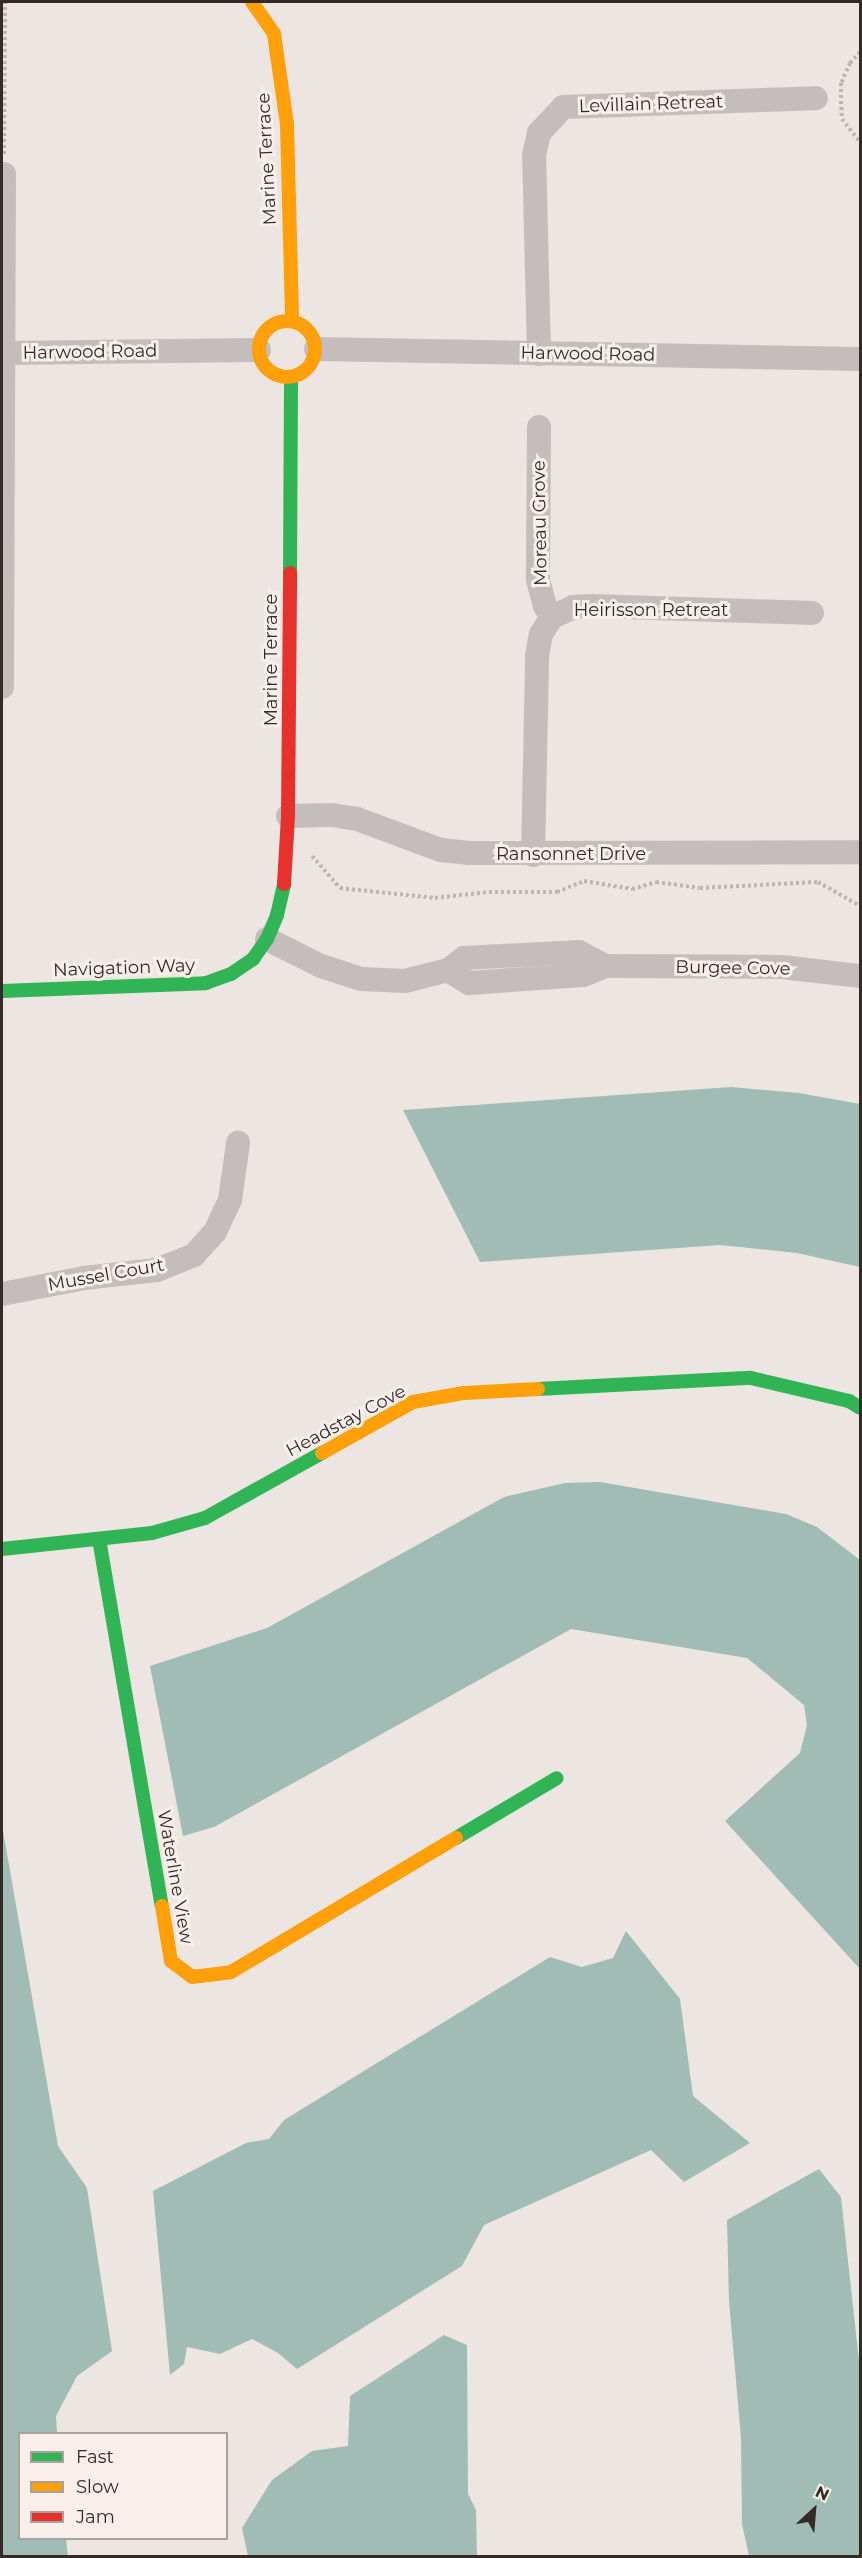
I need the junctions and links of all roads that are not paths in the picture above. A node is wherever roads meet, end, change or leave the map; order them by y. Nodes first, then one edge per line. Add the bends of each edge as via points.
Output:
1 (252, 2) edge
2 (816, 98) dead end
3 (4, 174) road end
4 (292, 321) junction
5 (316, 349) junction
6 (259, 350) junction
7 (4, 353) junction
8 (539, 354) junction
9 (861, 359) edge
10 (291, 378) junction
11 (539, 427) dead end
12 (812, 613) dead end
13 (552, 617) junction
14 (2, 687) edge
15 (288, 816) junction
16 (861, 852) edge
17 (533, 855) junction
18 (267, 939) junction
19 (861, 976) edge
20 (2, 991) edge
21 (238, 1143) dead end
22 (2, 1294) edge
23 (861, 1408) edge
24 (99, 1539) junction
25 (2, 1549) edge
26 (557, 1778) dead end

1 - 4 street, Marine Terrace via 274,34 287,124
2 - 8 street, Levillain Retreat via 563,107 538,133 534,154
3 - 7 street
4 - 5 street via 309,331
4 - 6 street via 273,325 260,340
5 - 8 street, Harwood Road
5 - 10 street via 306,371
6 - 7 street, Harwood Road
6 - 10 street via 265,368 272,374
7 - 14 street, Harwood Road
8 - 9 street, Harwood Road
10 - 15 street, Marine Terrace
11 - 13 street, Moreau Grove via 538,580
12 - 13 street, Heirisson Retreat via 592,606 573,607
13 - 17 street, Heirisson Retreat via 542,634 537,656
15 - 17 street, Ransonnet Drive via 357,819 441,850
15 - 18 street, Marine Terrace via 285,881
16 - 17 street, Ransonnet Drive
18 - 19 street, Burgee Cove via 321,966 361,980 405,981 448,970 469,983 583,975 605,966 782,967
18 - 20 street, Navigation Way via 254,959 231,974 206,983
21 - 22 street, Mussel Court via 230,1200 215,1232 194,1255 157,1270 84,1278
23 - 24 street, Headstay Cove via 849,1401 751,1378 464,1393 413,1402 205,1518 152,1533
24 - 25 street, Headstay Cove
24 - 26 street, Waterline View via 171,1961 192,1977 231,1972

